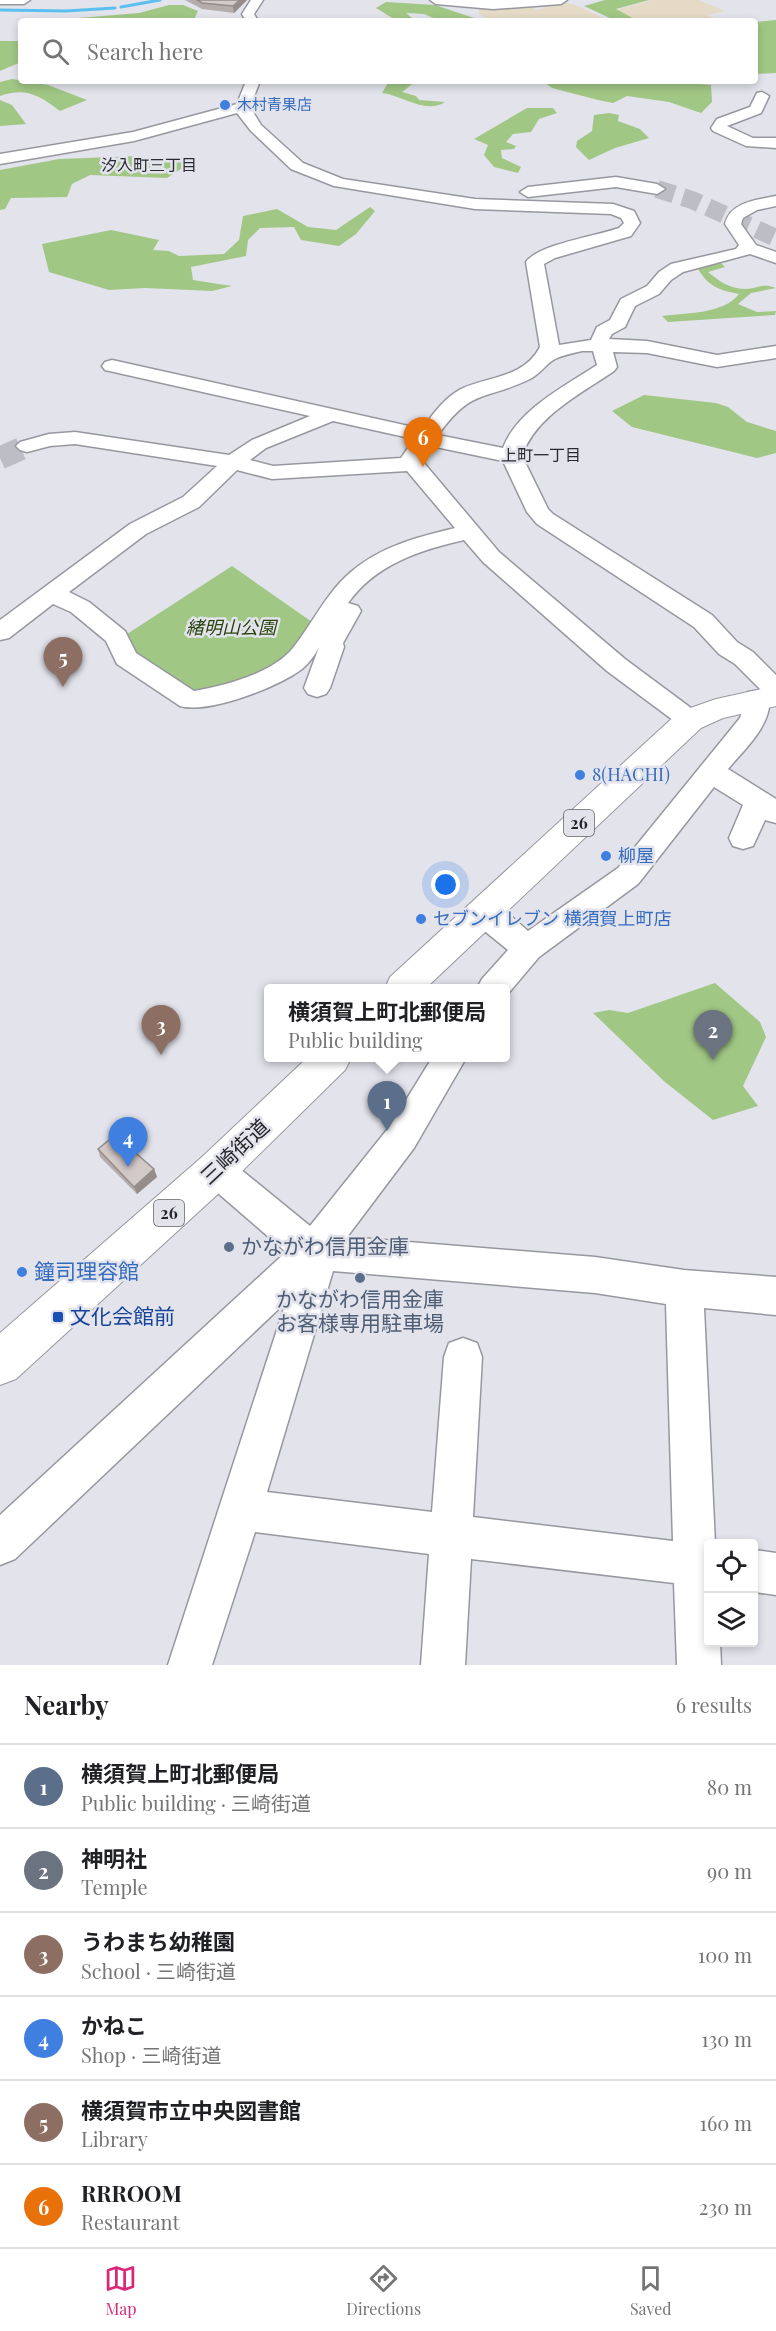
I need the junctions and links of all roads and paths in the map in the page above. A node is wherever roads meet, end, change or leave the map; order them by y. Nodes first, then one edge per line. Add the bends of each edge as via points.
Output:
1 (0, 0) edge
2 (24, 0) edge
3 (257, 0) edge
4 (436, 0) edge
5 (561, 0) edge
6 (475, 3) edge
7 (483, 17) dead end
8 (250, 18) edge
9 (251, 84) edge
10 (762, 96) dead end
11 (243, 107) junction
12 (776, 143) edge
13 (0, 159) edge
14 (657, 189) tunnel mouth
15 (425, 197) junction
16 (776, 201) edge
17 (748, 248) junction
18 (776, 258) edge
19 (603, 345) junction
20 (776, 352) edge
21 (548, 355) junction
22 (112, 366) dead end
23 (331, 415) junction
24 (427, 437) junction
25 (27, 446) tunnel mouth
26 (511, 456) junction
27 (233, 462) junction
28 (413, 464) junction
29 (469, 532) junction
30 (345, 589) junction
31 (52, 594) junction
32 (0, 632) edge
33 (317, 688) dead end
34 (770, 694) edge
35 (690, 720) junction
36 (713, 773) junction
37 (767, 808) edge
38 (743, 838) dead end
39 (482, 912) junction
40 (528, 948) junction
41 (407, 984) edge
42 (496, 984) edge
43 (329, 1062) edge
44 (448, 1062) edge
45 (216, 1170) junction
46 (317, 1252) junction
47 (684, 1288) junction
48 (776, 1296) edge
49 (463, 1357) dead end
50 (0, 1362) edge
51 (241, 1510) junction
52 (451, 1535) junction
53 (0, 1544) edge
54 (702, 1565) edge
55 (758, 1572) edge
56 (776, 1574) edge
57 (190, 1665) edge
58 (443, 1665) edge
59 (699, 1665) edge

1 - 2 street
3 - 8 street via 248,14
4 - 6 street
5 - 6 street
6 - 7 street via 476,14
9 - 11 street
10 - 12 street via 756,110 722,122 718,128 751,143
11 - 13 street via 134,136
11 - 15 street via 255,128 297,166 340,183
14 - 15 street via 616,182 506,194
15 - 21 street via 475,204 614,209 628,214 632,223 625,232 549,254 535,262 550,347
16 - 17 street via 752,206 735,216 733,224
17 - 18 street
17 - 19 street via 720,260 677,268 665,276 653,290 627,303 618,323 604,331 600,339
19 - 20 street via 647,347 717,361
19 - 21 street via 581,345
19 - 26 street via 607,367 536,419 512,446
21 - 24 street via 533,370 456,402
22 - 23 street
23 - 24 street
23 - 27 street via 259,444
24 - 26 street
24 - 28 street via 412,458
25 - 27 street via 75,438
26 - 34 street via 545,519 703,621 728,648 744,658
27 - 28 street via 272,473
27 - 31 street via 191,502 138,529
28 - 29 street
29 - 30 street via 388,556
29 - 35 street via 513,577 607,658
30 - 31 street via 295,662 248,686 196,700 189,700 126,658 116,637 89,615
30 - 33 street via 352,606 331,643
31 - 32 street
34 - 35 main road, 26
34 - 36 street
35 - 39 main road, 26
36 - 37 street
36 - 40 street via 628,876
37 - 38 street
39 - 40 street
39 - 41 main road, 26
40 - 42 street
43 - 45 main road, 三崎街道 / 26
44 - 46 street via 402,1137
45 - 46 street
45 - 50 main road, 三崎街道 / 26
46 - 47 street via 595,1275
46 - 51 street
46 - 53 street
47 - 48 street
47 - 54 street
49 - 52 street
51 - 52 street
51 - 57 street
52 - 54 street
52 - 58 street
54 - 59 street
55 - 56 street

